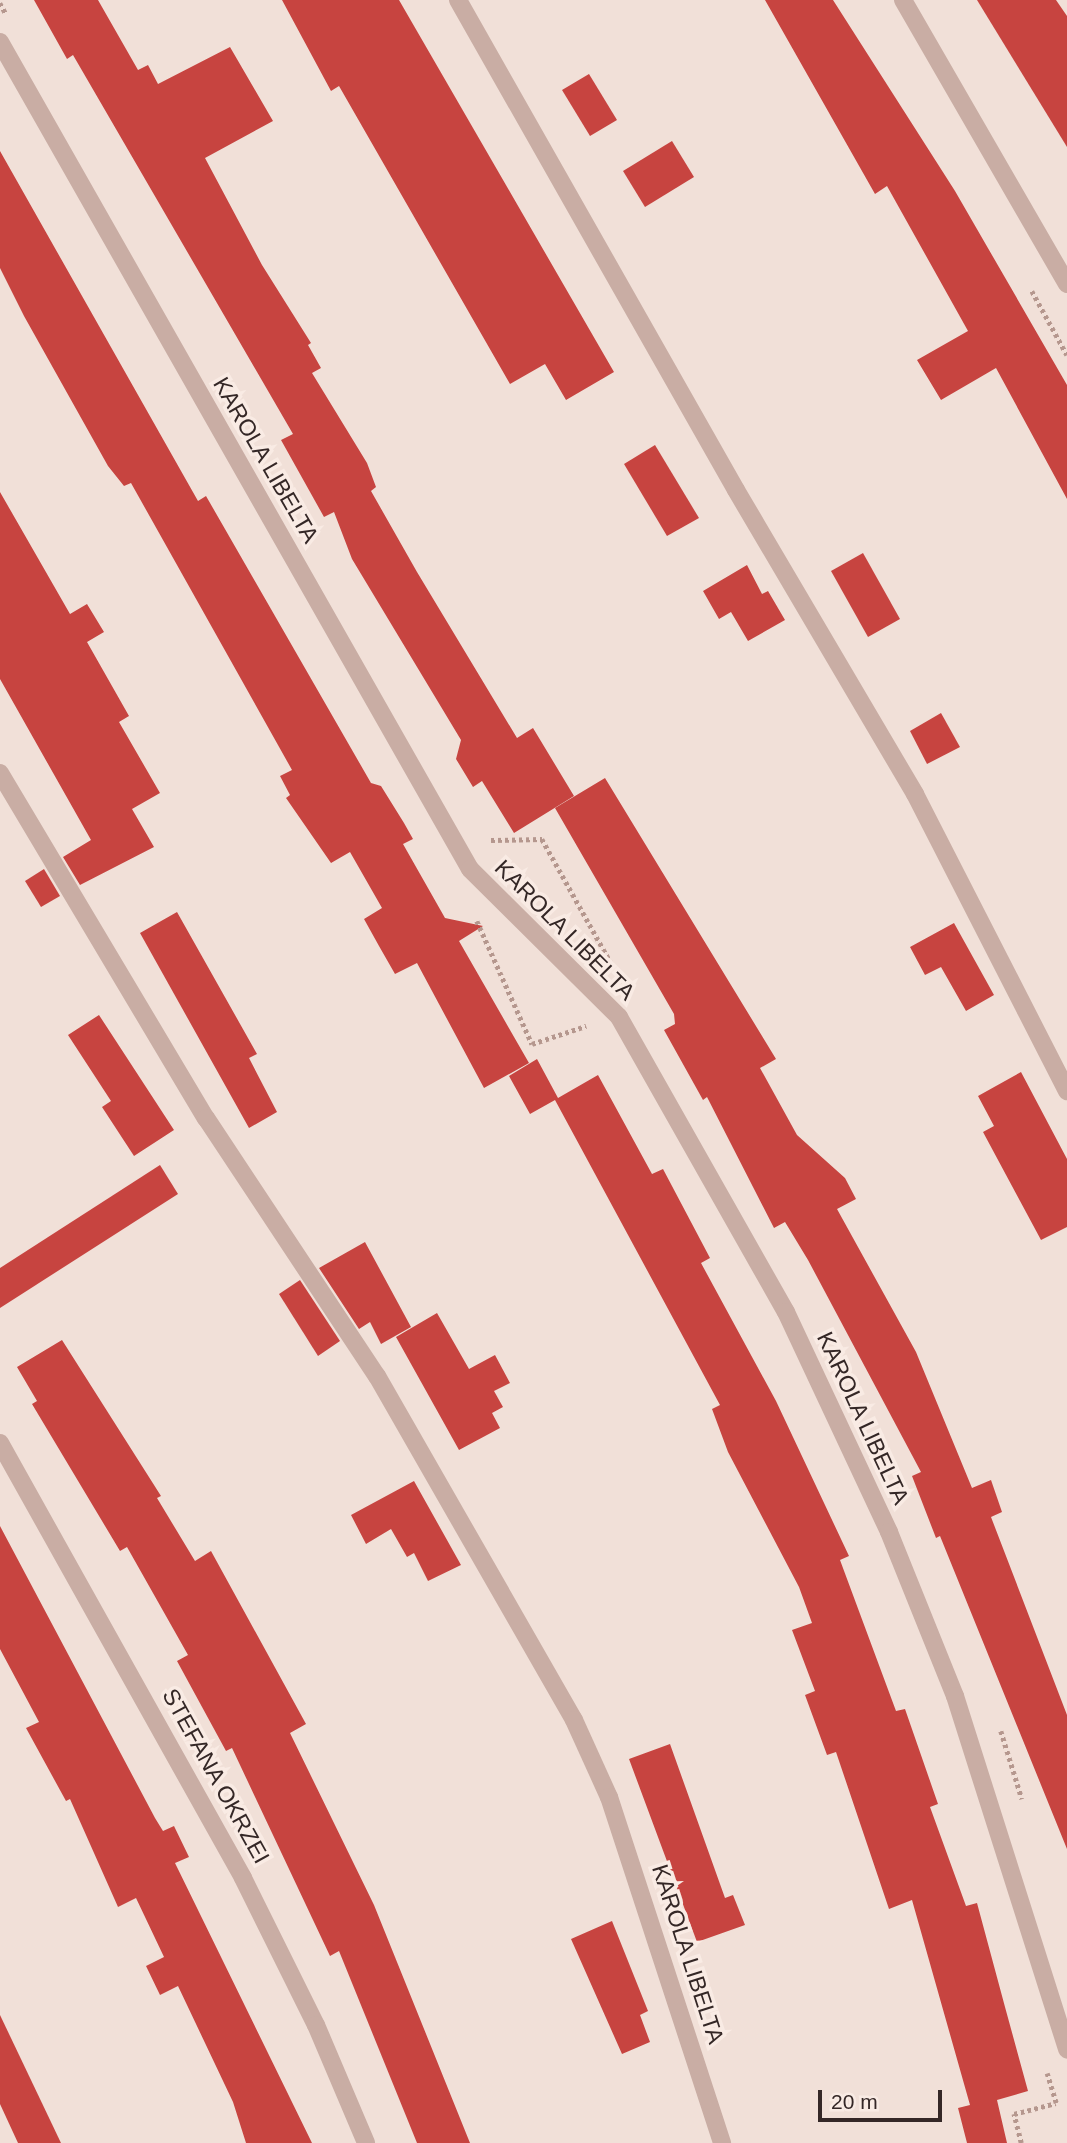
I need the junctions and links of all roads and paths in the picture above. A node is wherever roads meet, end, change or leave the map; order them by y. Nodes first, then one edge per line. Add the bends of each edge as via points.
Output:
1 (458, 0) edge
2 (903, 0) edge
3 (0, 42) edge
4 (1067, 284) edge
5 (0, 773) edge
6 (486, 831) dead end
7 (556, 871) dead end
8 (478, 923) dead end
9 (597, 1022) dead end
10 (1067, 1091) edge
11 (0, 1443) edge
12 (1067, 2050) edge
13 (1056, 2103) dead end
14 (366, 2143) edge
15 (722, 2143) edge
16 (1021, 2143) edge

1 - 10 street via 915,794
2 - 4 street
3 - 12 street, KAROLA LIBELTA via 470,869 619,1017 786,1312 890,1532 955,1696 1024,1901
5 - 15 street, KAROLA LIBELTA via 206,1118 377,1376 574,1720 631,1862
6 - 7 path via 493,843 542,839
8 - 9 path via 532,1044
11 - 14 street, STEFANA OKRZEI via 243,1878 316,2025
13 - 16 path via 1014,2114

